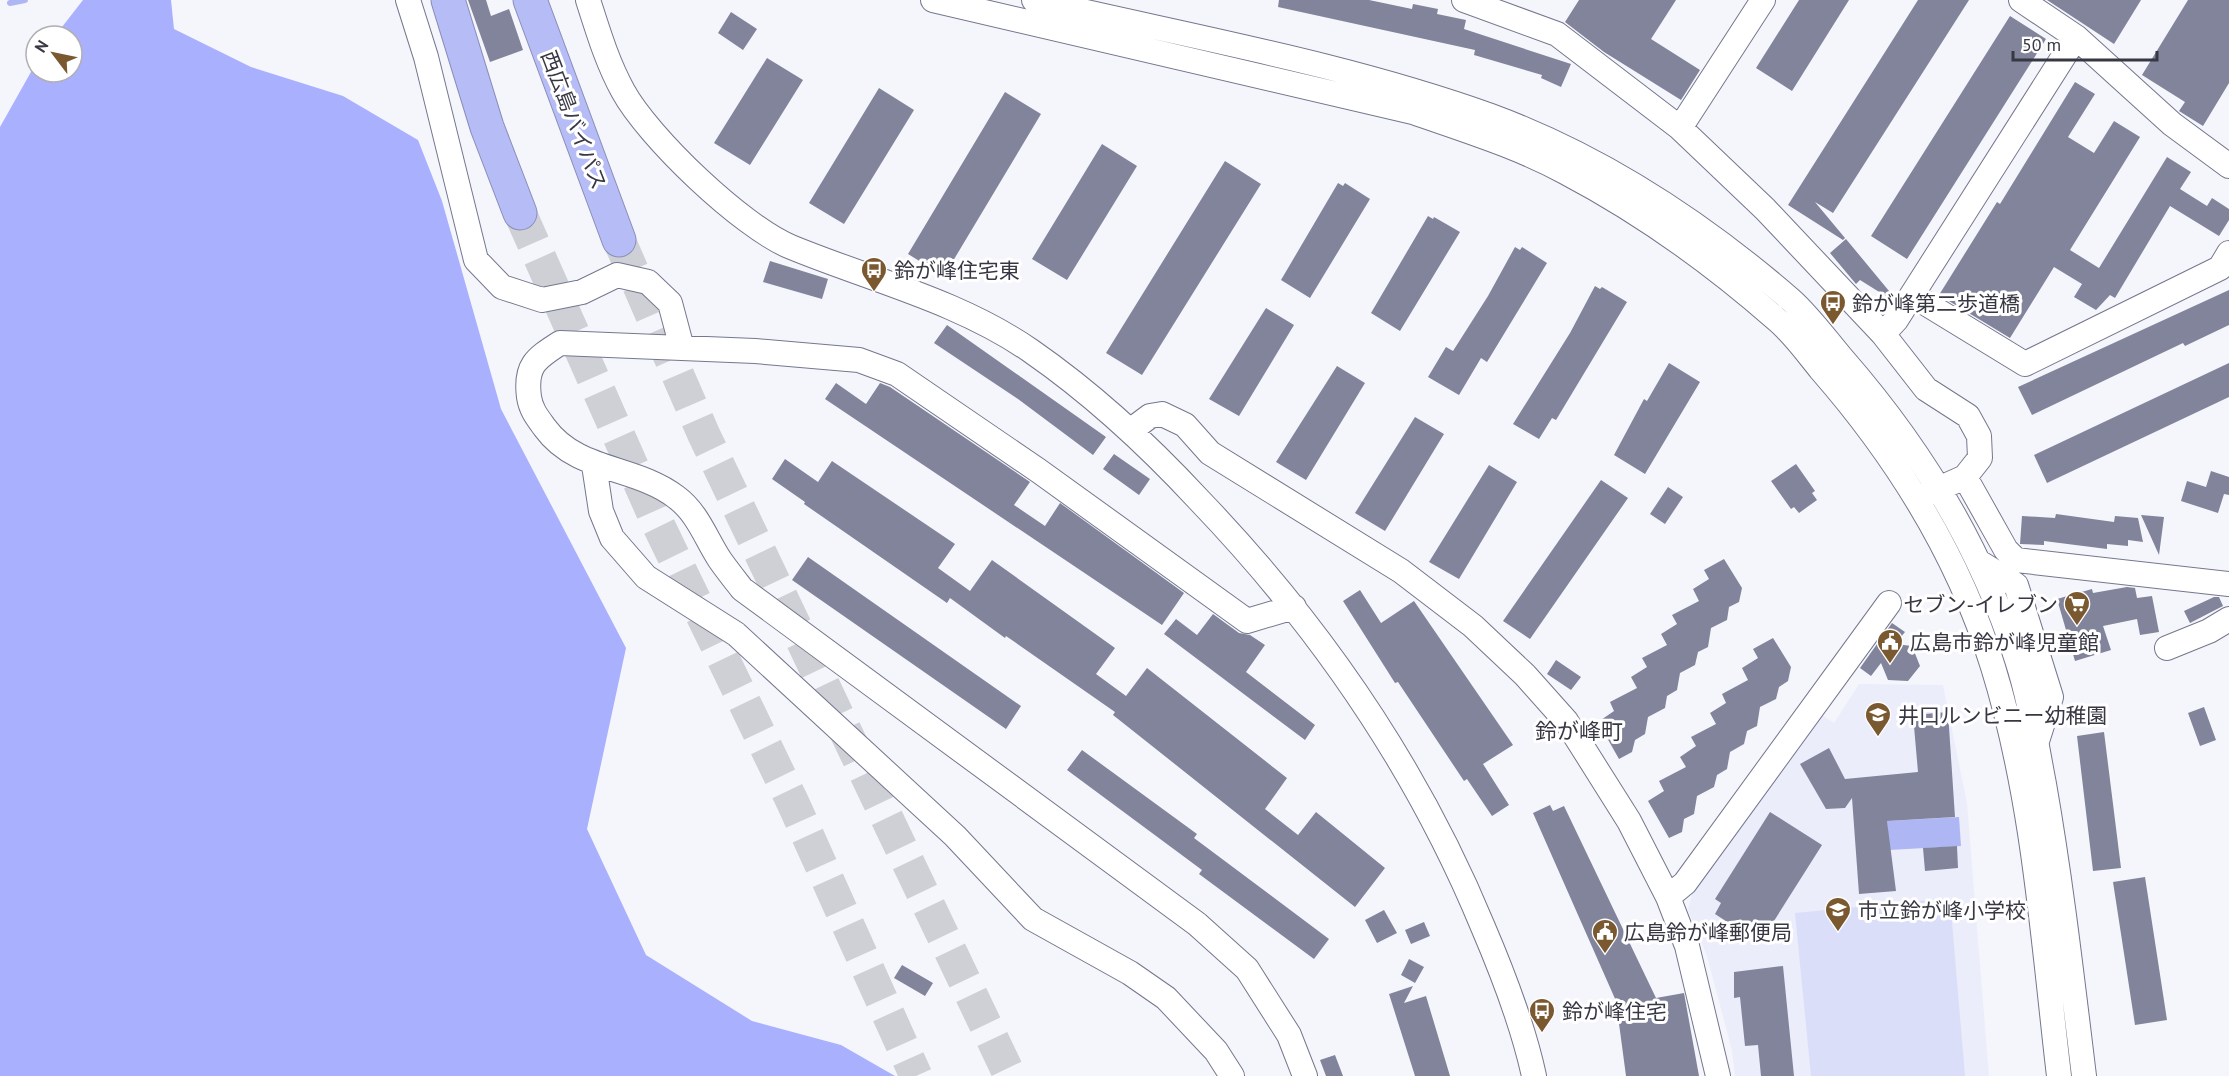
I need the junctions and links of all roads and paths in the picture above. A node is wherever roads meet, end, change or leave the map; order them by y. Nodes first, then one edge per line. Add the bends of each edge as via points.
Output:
1 (408, 0) edge
2 (448, 0) edge
3 (530, 0) edge
4 (588, 0) edge
5 (933, 0) edge
6 (1467, 0) edge
7 (1763, 0) edge
8 (2021, 0) edge
9 (1047, 8) edge
10 (2076, 37) junction
11 (1680, 128) junction
12 (2229, 166) edge
13 (520, 213) tunnel mouth
14 (619, 240) tunnel mouth
15 (2229, 253) edge
16 (1912, 295) junction
17 (1883, 334) junction
18 (682, 348) junction
19 (1130, 430) junction
20 (594, 465) junction
21 (1965, 477) junction
22 (1940, 487) junction
23 (1917, 499) junction
24 (2229, 584) edge
25 (1889, 603) dead end
26 (1294, 607) junction
27 (2229, 619) edge
28 (2168, 648) dead end
29 (1668, 897) junction
30 (1232, 1076) edge
31 (1305, 1076) edge
32 (1534, 1076) edge
33 (1718, 1076) edge
34 (2059, 1076) edge
35 (2084, 1076) edge

1 - 18 street via 476,260 502,287 542,300 582,292 617,275 648,282 670,303
2 - 13 highway via 487,128
3 - 14 highway, 西広島バイパス
4 - 19 street via 606,57 625,95 661,142 742,217 787,246 887,281 1028,348
5 - 9 street
6 - 11 street via 1557,34
7 - 11 street
8 - 10 street
9 - 22 street via 1226,42 1415,91 1494,117 1578,153 1673,208 1794,303 1879,400
9 - 23 street via 1413,112 1563,171 1662,229 1778,321 1861,416
10 - 12 street via 2172,124
10 - 16 street
11 - 17 street via 1765,209
15 - 16 street via 2220,268 2025,364
16 - 17 street
17 - 21 street via 1926,389 1968,416 1974,426 1979,436 1980,458
18 - 20 street via 560,343 539,357 527,378 531,410 555,442
18 - 26 street via 859,360 897,374 1247,621
19 - 26 street via 1254,557
19 - 29 street via 1150,416 1162,414 1185,425 1210,453 1401,571 1473,626 1566,721 1629,821
20 - 30 street via 601,511 612,538 646,577 736,633 955,836 1033,919 1130,973 1166,998 1216,1051
20 - 31 street via 650,481 677,497 701,524 720,560 742,589 1197,924 1246,969 1289,1035
21 - 22 street
21 - 24 street via 2006,550 2016,560
22 - 23 street
22 - 35 street via 1979,562 2018,661 2056,854
23 - 34 street via 1968,600 1993,666 2018,761
25 - 29 street via 1685,883
26 - 32 street via 1365,703 1461,873 1511,993
27 - 28 street
29 - 33 street via 1687,946

